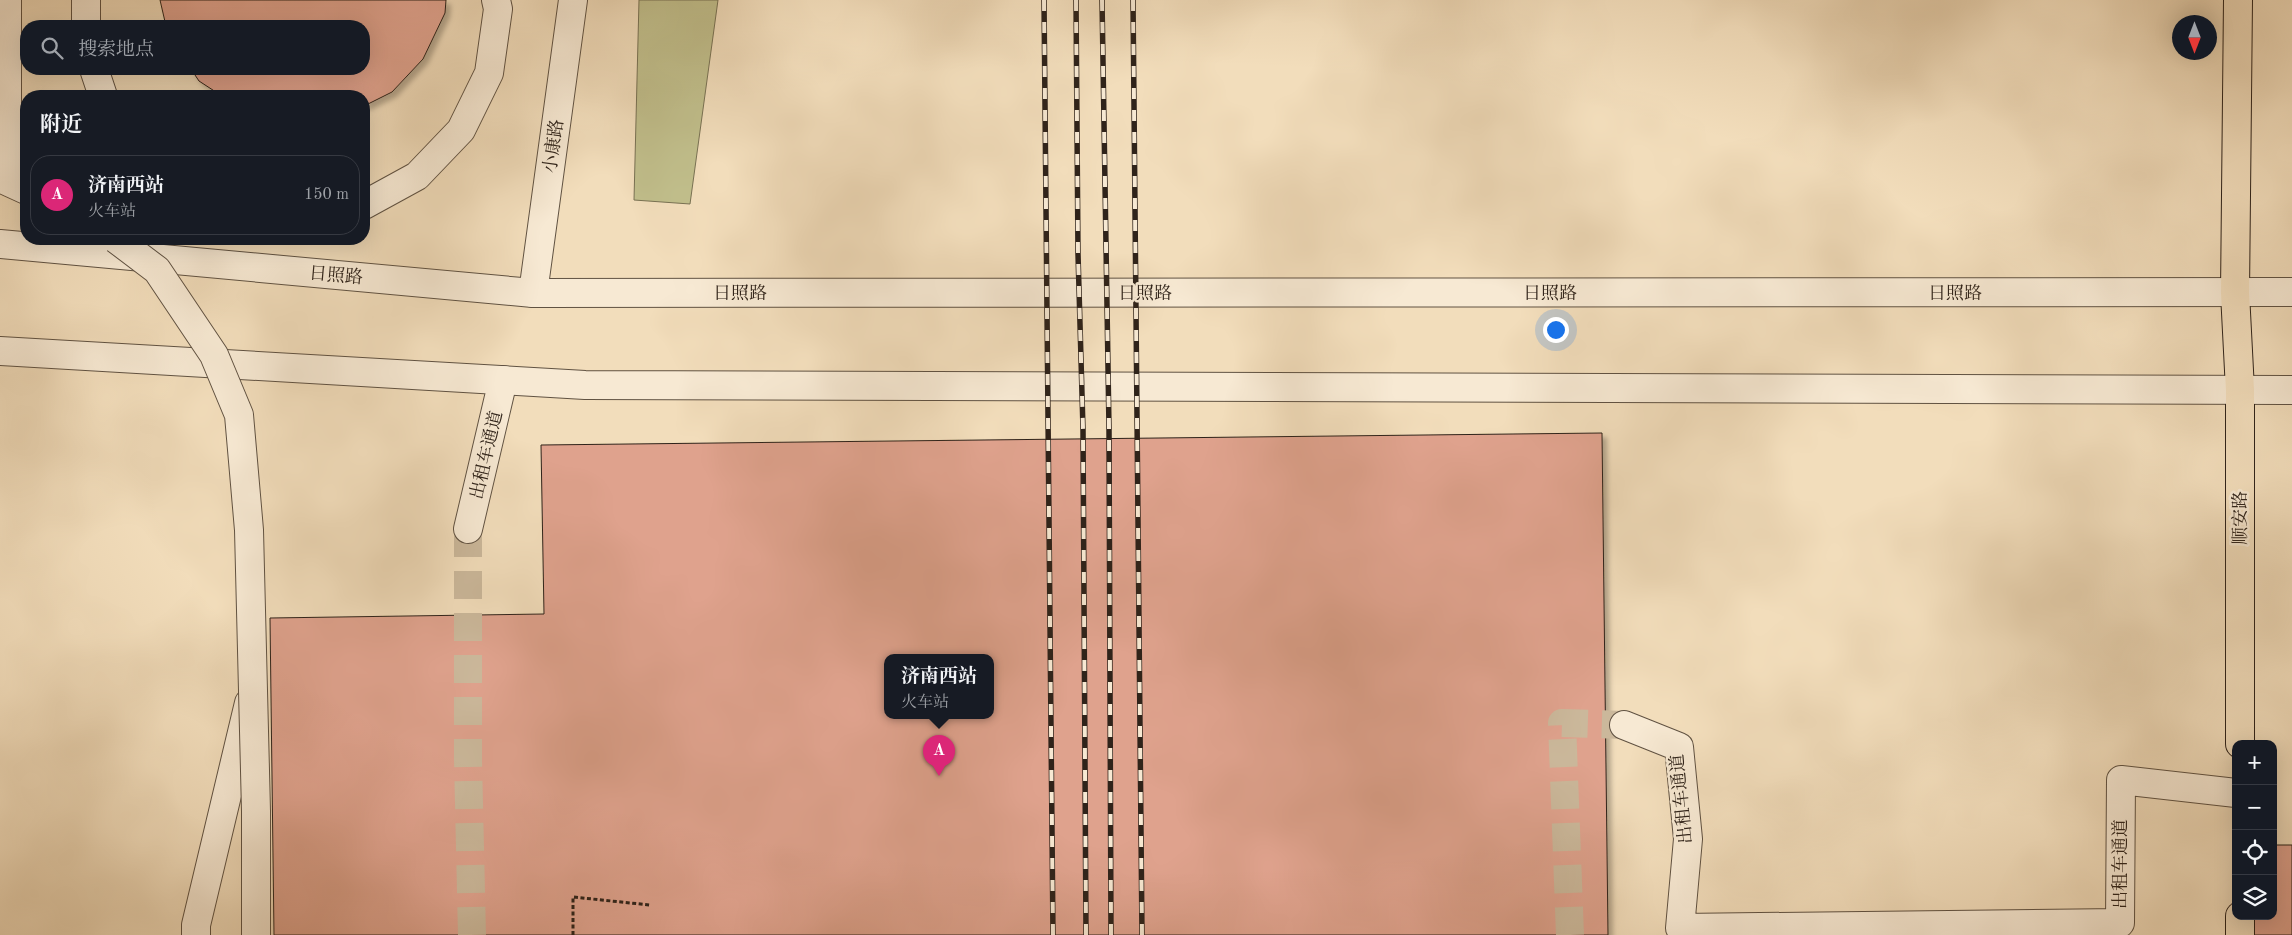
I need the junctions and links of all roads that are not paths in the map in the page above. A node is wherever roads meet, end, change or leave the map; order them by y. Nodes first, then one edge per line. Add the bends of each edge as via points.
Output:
1 (7, 0) edge
2 (86, 0) edge
3 (496, 0) edge
4 (573, 0) edge
5 (2238, 0) edge
6 (86, 20) edge
7 (96, 75) edge
8 (100, 90) edge
9 (8, 173) edge
10 (20, 184) edge
11 (370, 202) edge
12 (0, 244) edge
13 (124, 245) edge
14 (2292, 292) edge
15 (533, 293) junction
16 (2234, 293) junction
17 (0, 351) edge
18 (503, 380) junction
19 (2240, 390) junction
20 (2292, 390) edge
21 (468, 529) tunnel mouth
22 (253, 687) junction
23 (1624, 725) tunnel mouth
24 (2240, 740) edge
25 (2232, 793) edge
26 (2240, 920) edge
27 (196, 935) edge
28 (256, 935) edge
29 (2240, 935) edge

1 - 9 street
2 - 6 street
3 - 11 street via 498,9 489,73 461,130 417,176
4 - 15 street, 小康路
5 - 16 main road, 顺安路
7 - 8 street
9 - 10 street
12 - 15 street, 日照路
13 - 22 street, bridge via 157,270 214,355 239,415 249,530
14 - 16 street, 日照路
15 - 16 street, 日照路
16 - 19 main road, 顺安路
17 - 18 street
18 - 19 street via 595,386
18 - 21 street, 出租车通道
19 - 20 street
19 - 24 main road, 顺安路
22 - 27 street, bridge
22 - 28 street, bridge
23 - 25 street, 出租车通道 via 1678,747 1688,839 1680,928 2120,923 2121,780
26 - 29 main road

